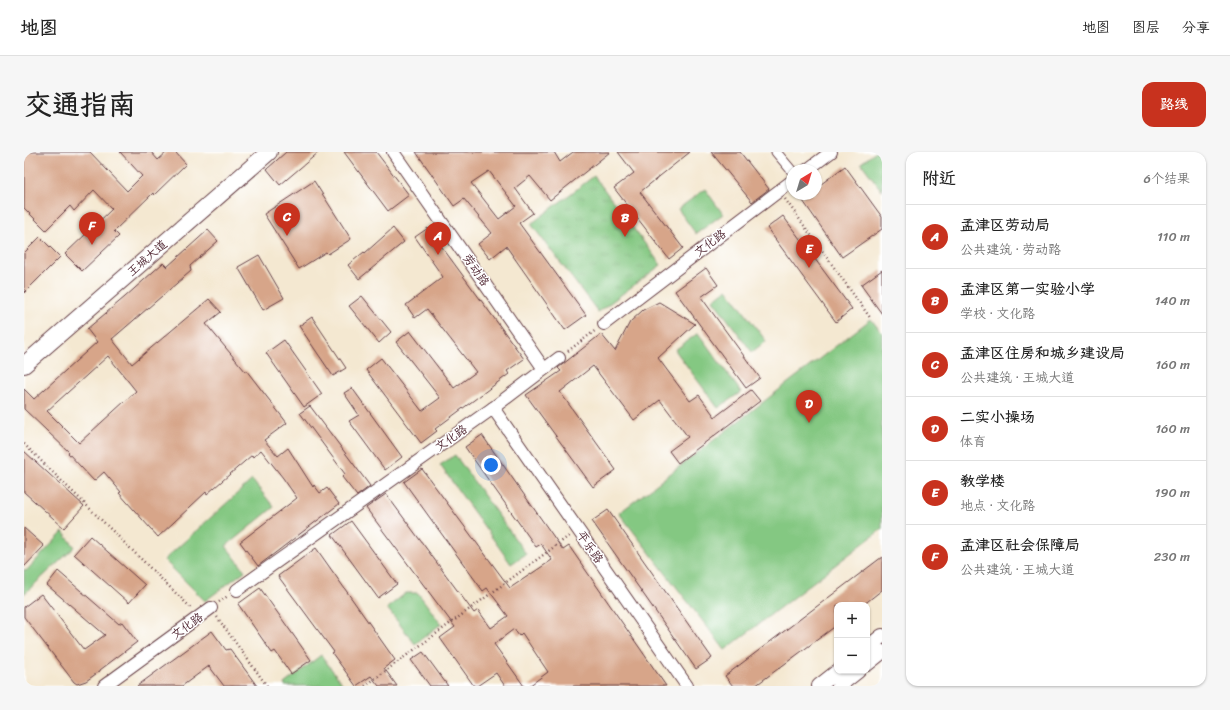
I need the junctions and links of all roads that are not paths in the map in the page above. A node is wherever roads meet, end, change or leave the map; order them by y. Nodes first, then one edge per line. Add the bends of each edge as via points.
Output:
1 (256, 152) edge
2 (269, 152) edge
3 (393, 152) edge
4 (776, 152) edge
5 (831, 152) edge
6 (786, 164) edge
7 (815, 164) edge
8 (786, 186) edge
9 (604, 324) road end
10 (24, 353) edge
11 (560, 358) road end
12 (24, 365) edge
13 (544, 369) junction
14 (493, 408) junction
15 (237, 590) road end
16 (211, 608) road end
17 (882, 636) edge
18 (870, 646) edge
19 (882, 652) edge
20 (870, 662) edge
21 (834, 674) edge
22 (854, 674) edge
23 (104, 686) edge
24 (687, 686) edge
25 (819, 686) edge
26 (839, 686) edge

1 - 10 main road, 王城大道
2 - 12 main road, 王城大道
3 - 13 street, 劳动路
4 - 6 street
5 - 7 street
8 - 9 street, 文化路
11 - 13 street, 文化路
13 - 14 street, 文化路
14 - 15 street, 文化路
14 - 24 street, 平乐路
16 - 23 street, 文化路
17 - 18 street
19 - 20 street
21 - 25 street
22 - 26 street

